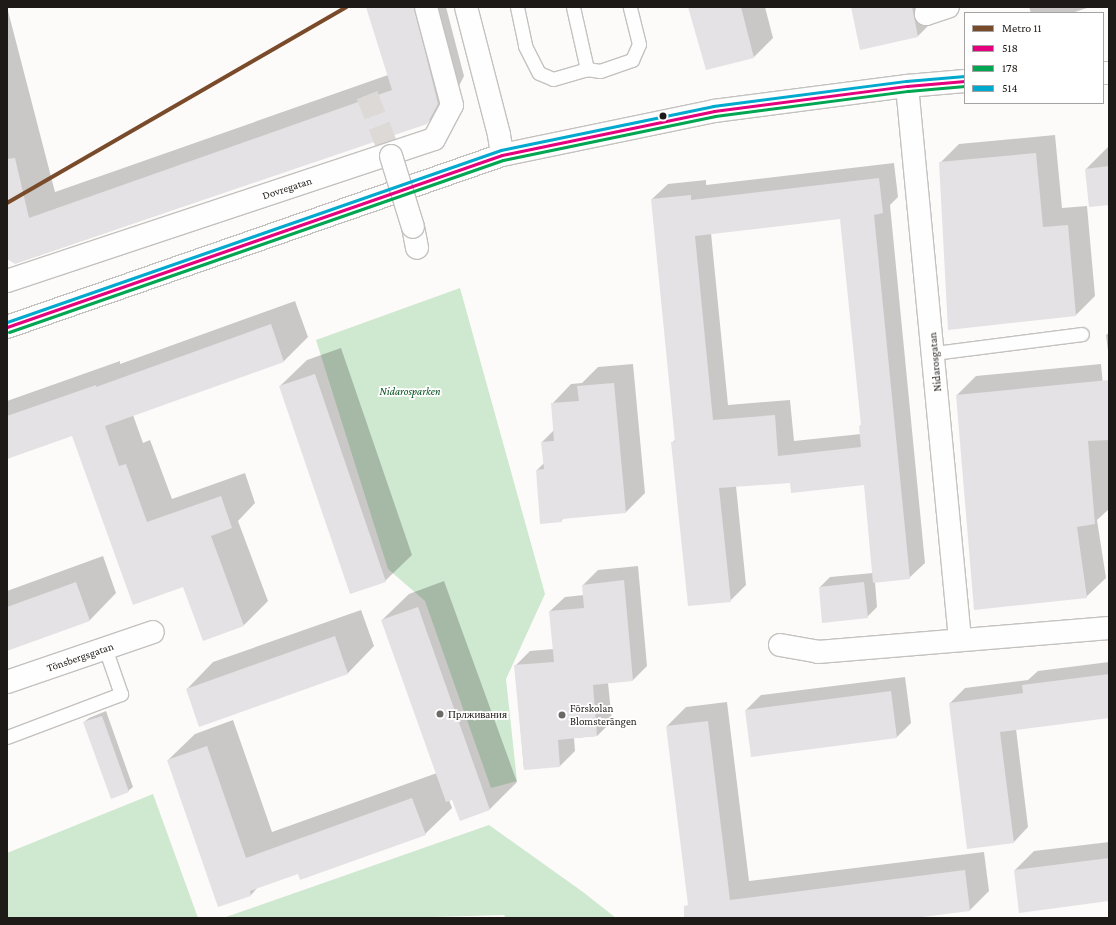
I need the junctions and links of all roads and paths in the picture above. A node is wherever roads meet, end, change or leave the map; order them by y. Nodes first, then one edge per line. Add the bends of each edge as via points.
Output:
1 (426, 7) edge
2 (466, 7) edge
3 (517, 7) edge
4 (573, 7) edge
5 (630, 7) edge
6 (927, 7) edge
7 (948, 7) edge
8 (587, 69) junction
9 (964, 81) edge
10 (908, 86) junction
11 (502, 155) junction
12 (391, 156) tunnel mouth
13 (417, 248) dead end
14 (7, 281) edge
15 (7, 327) edge
16 (1082, 334) dead end
17 (934, 353) junction
18 (1109, 628) edge
19 (153, 632) dead end
20 (960, 639) junction
21 (780, 644) dead end
22 (105, 648) junction
23 (7, 682) edge
24 (7, 737) edge

1 - 14 street, Dovregatan via 452,105 434,139
2 - 11 street
3 - 8 lane via 526,46 539,72 553,79
4 - 8 lane
5 - 8 lane via 639,44 632,60 600,71
6 - 7 street via 926,14
9 - 10 street
10 - 11 street via 714,111
10 - 17 street, Nidarosgatan
11 - 15 street
12 - 13 street, bridge via 413,226
16 - 17 lane
17 - 20 street, Nidarosgatan
18 - 20 street
19 - 22 street, Tönsbergsgatan
20 - 21 street via 818,652
22 - 23 street, Tönsbergsgatan
22 - 24 lane via 121,694

